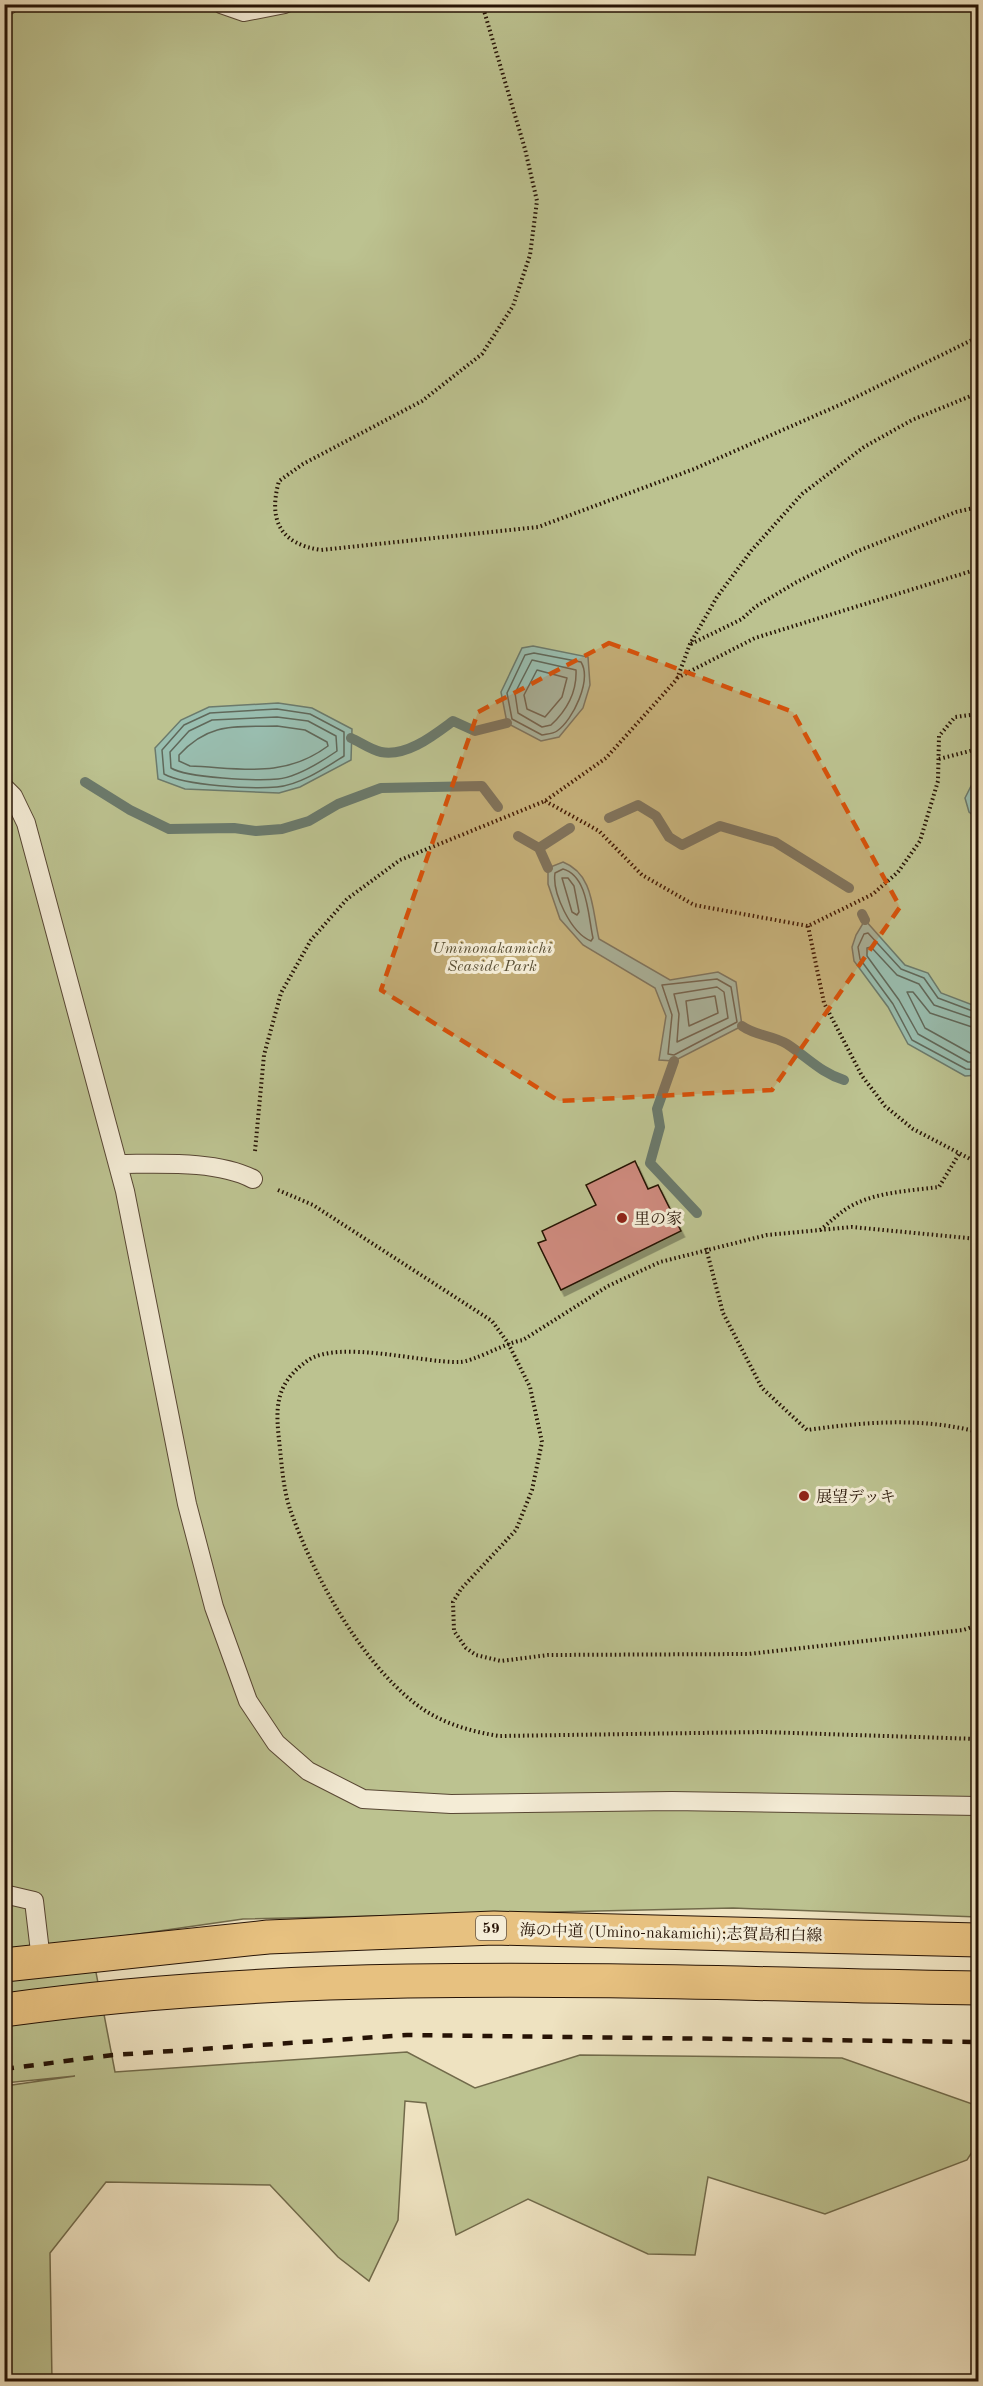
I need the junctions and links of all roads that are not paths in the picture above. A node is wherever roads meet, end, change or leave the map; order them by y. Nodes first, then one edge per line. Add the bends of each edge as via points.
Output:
1 (10, 4) edge
2 (221, 4) edge
3 (285, 4) edge
4 (4, 8) edge
5 (4, 787) edge
6 (118, 1164) junction
7 (253, 1179) road end
8 (978, 1806) edge
9 (4, 1894) edge
10 (978, 1940) edge
11 (41, 1960) junction
12 (4, 1965) edge
13 (978, 1988) edge
14 (4, 2010) edge

1 - 4 lane
2 - 3 lane via 244,12
5 - 6 lane via 26,823
6 - 7 lane via 235,1170
6 - 8 lane via 188,1504 214,1607 248,1701 276,1743 308,1771 363,1799 374,1800
9 - 11 lane via 34,1901
10 - 11 main road, 海の中道 (Umino-nakamichi);志賀島和白線 / 59 via 494,1928 268,1937
11 - 12 main road, 海の中道 (Umino-nakamichi);志賀島和白線 / 59
13 - 14 main road via 496,1980 276,1984

